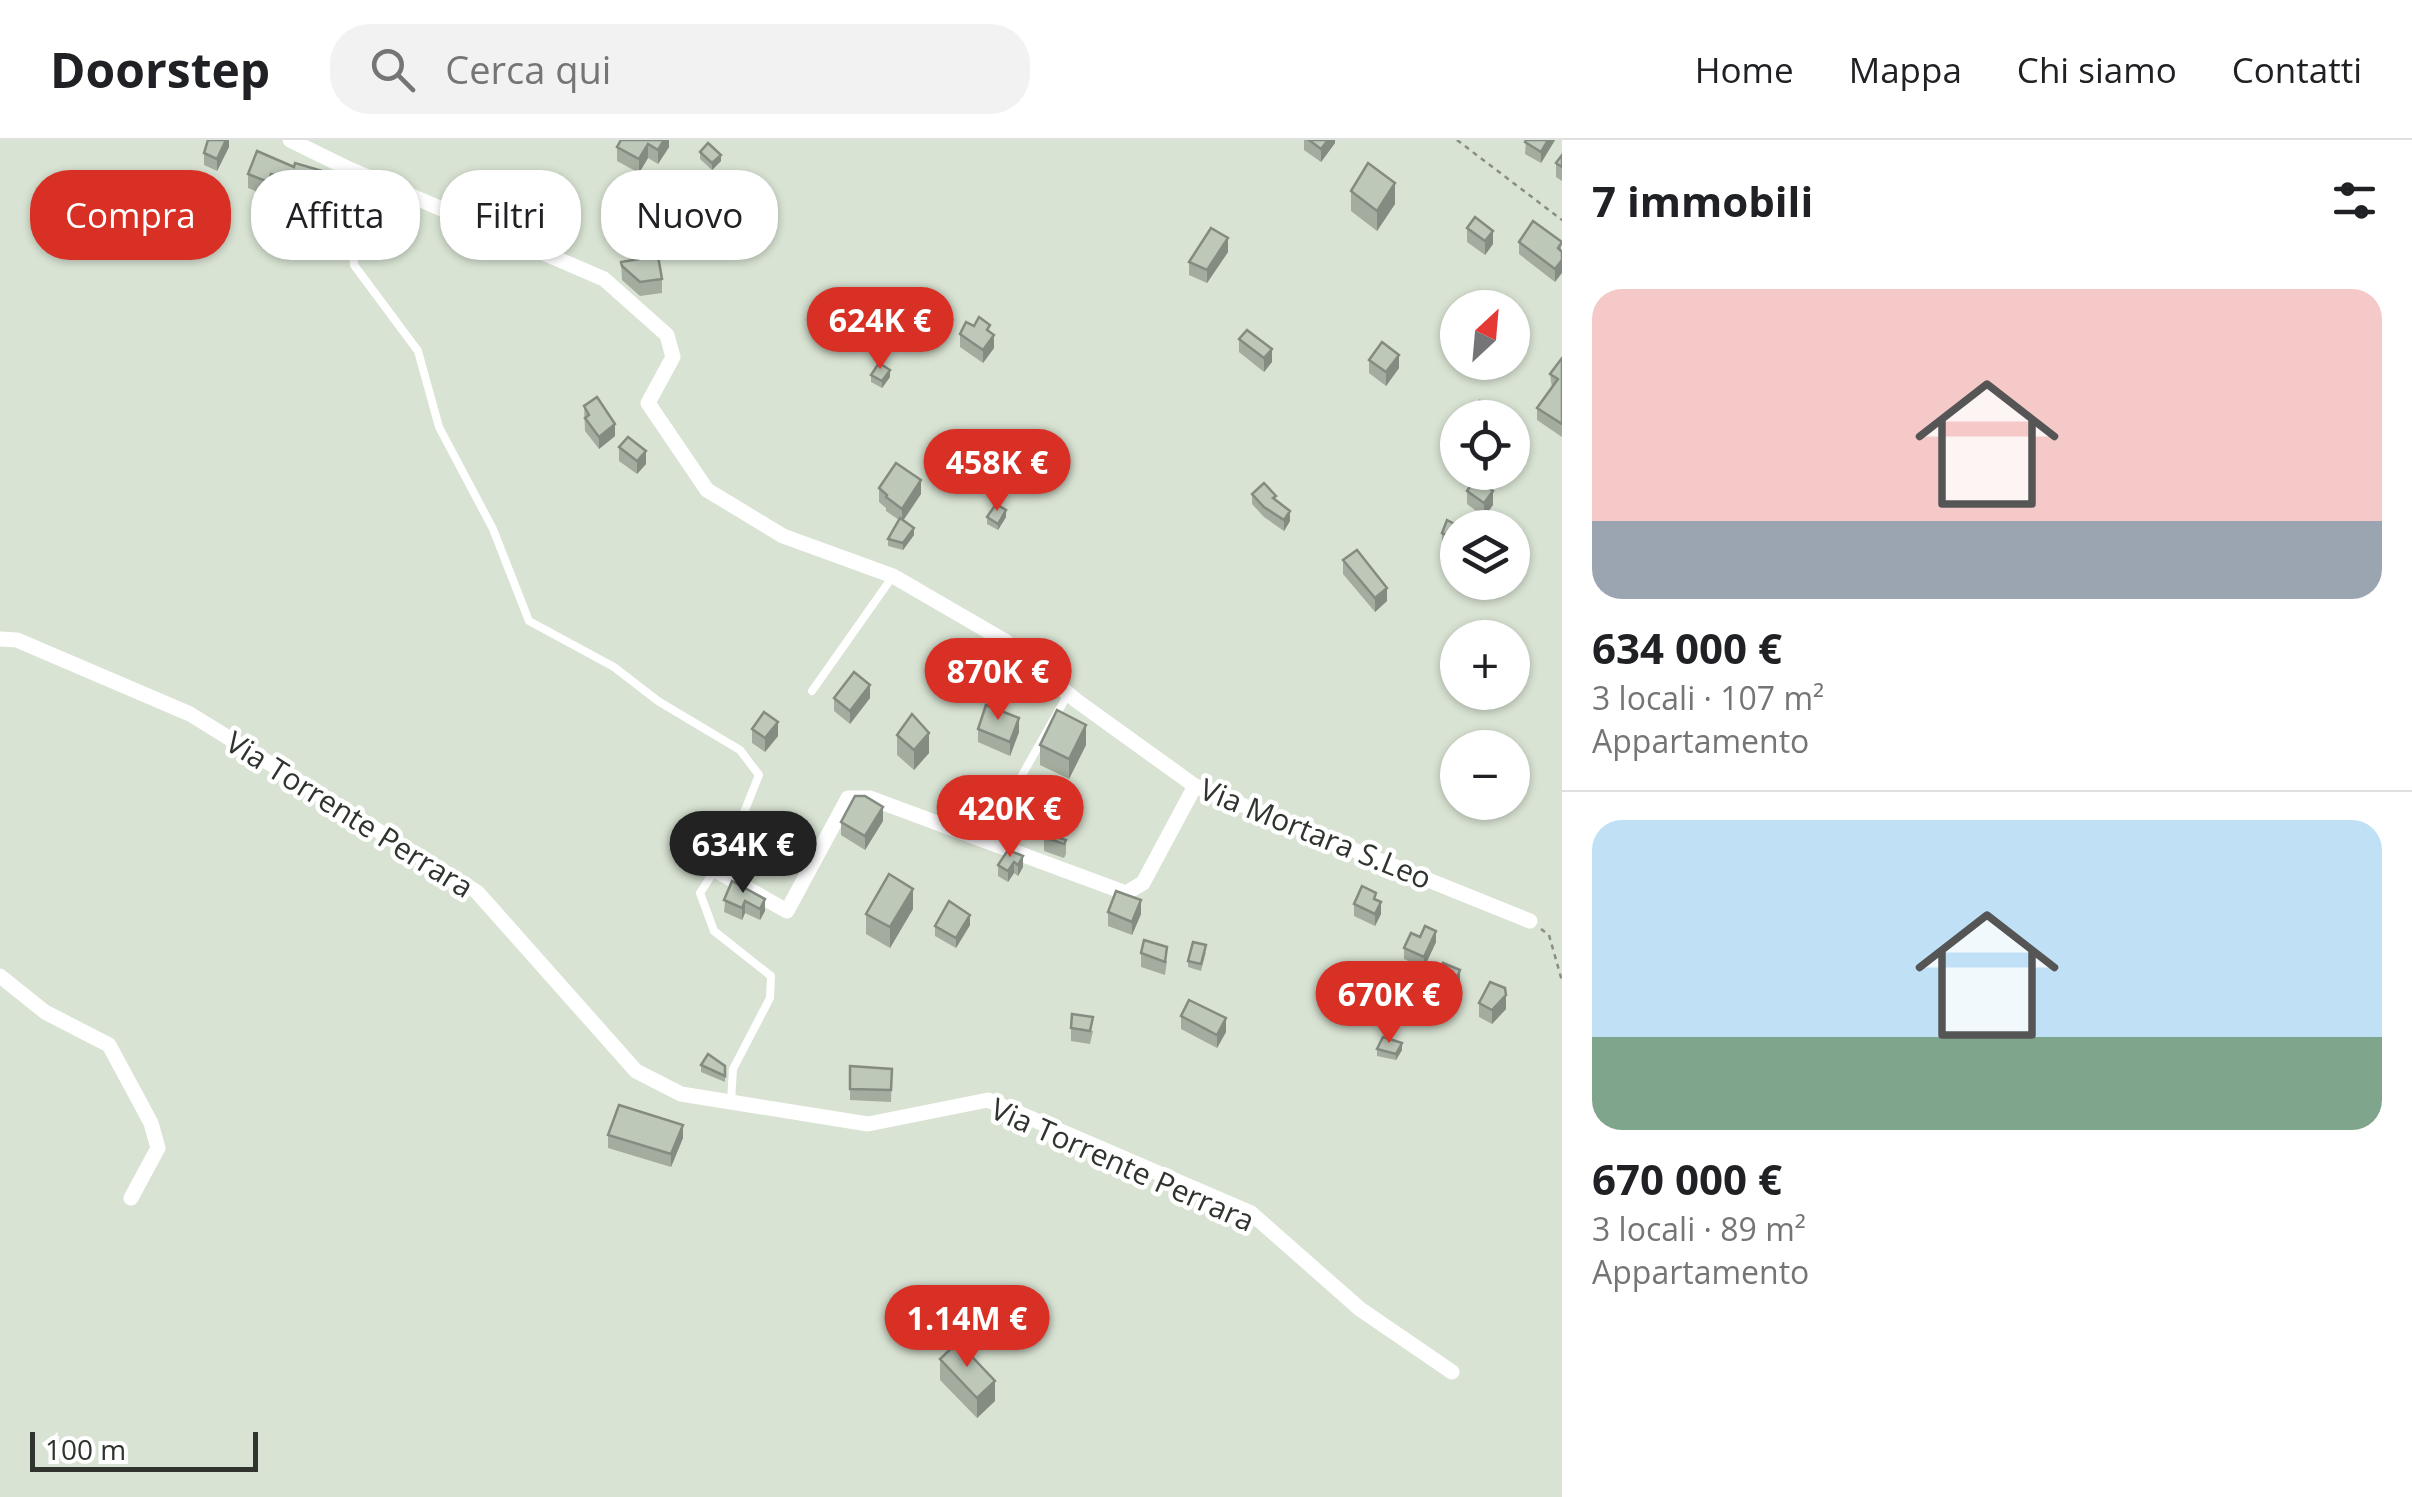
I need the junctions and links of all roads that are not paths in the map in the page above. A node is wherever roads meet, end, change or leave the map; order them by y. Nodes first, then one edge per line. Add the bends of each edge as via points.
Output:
1 (290, 140) edge
2 (350, 170) edge
3 (420, 200) edge
4 (354, 260) edge
5 (892, 576) junction
6 (0, 639) edge
7 (812, 691) dead end
8 (1068, 694) junction
9 (1195, 786) junction
10 (1000, 814) dead end
11 (715, 870) junction
12 (1530, 921) road end
13 (0, 976) edge
14 (731, 1102) junction
15 (131, 1198) dead end
16 (1452, 1372) dead end

1 - 2 street, Via Mortara S.Leo
3 - 5 street, Via Mortara S.Leo via 604,280 667,335 672,357 648,403 707,490 784,536
4 - 11 lane via 418,351 439,427 493,528 529,622 614,667 740,750 759,775
5 - 7 lane
5 - 8 street, Via Mortara S.Leo via 1004,641
6 - 14 street, Via Torrente Perrara via 17,640 190,714 478,892 636,1071 681,1094
8 - 9 street, Via Mortara S.Leo
8 - 10 lane
9 - 11 street via 1144,883 1126,893 870,798 848,798 788,911
9 - 12 street, Via Mortara S.Leo
11 - 14 lane via 700,893 714,931 772,976 770,998 733,1069
13 - 15 street via 45,1012 109,1045 158,1148
14 - 16 street, Via Torrente Perrara via 868,1124 988,1100 1250,1213 1360,1309

